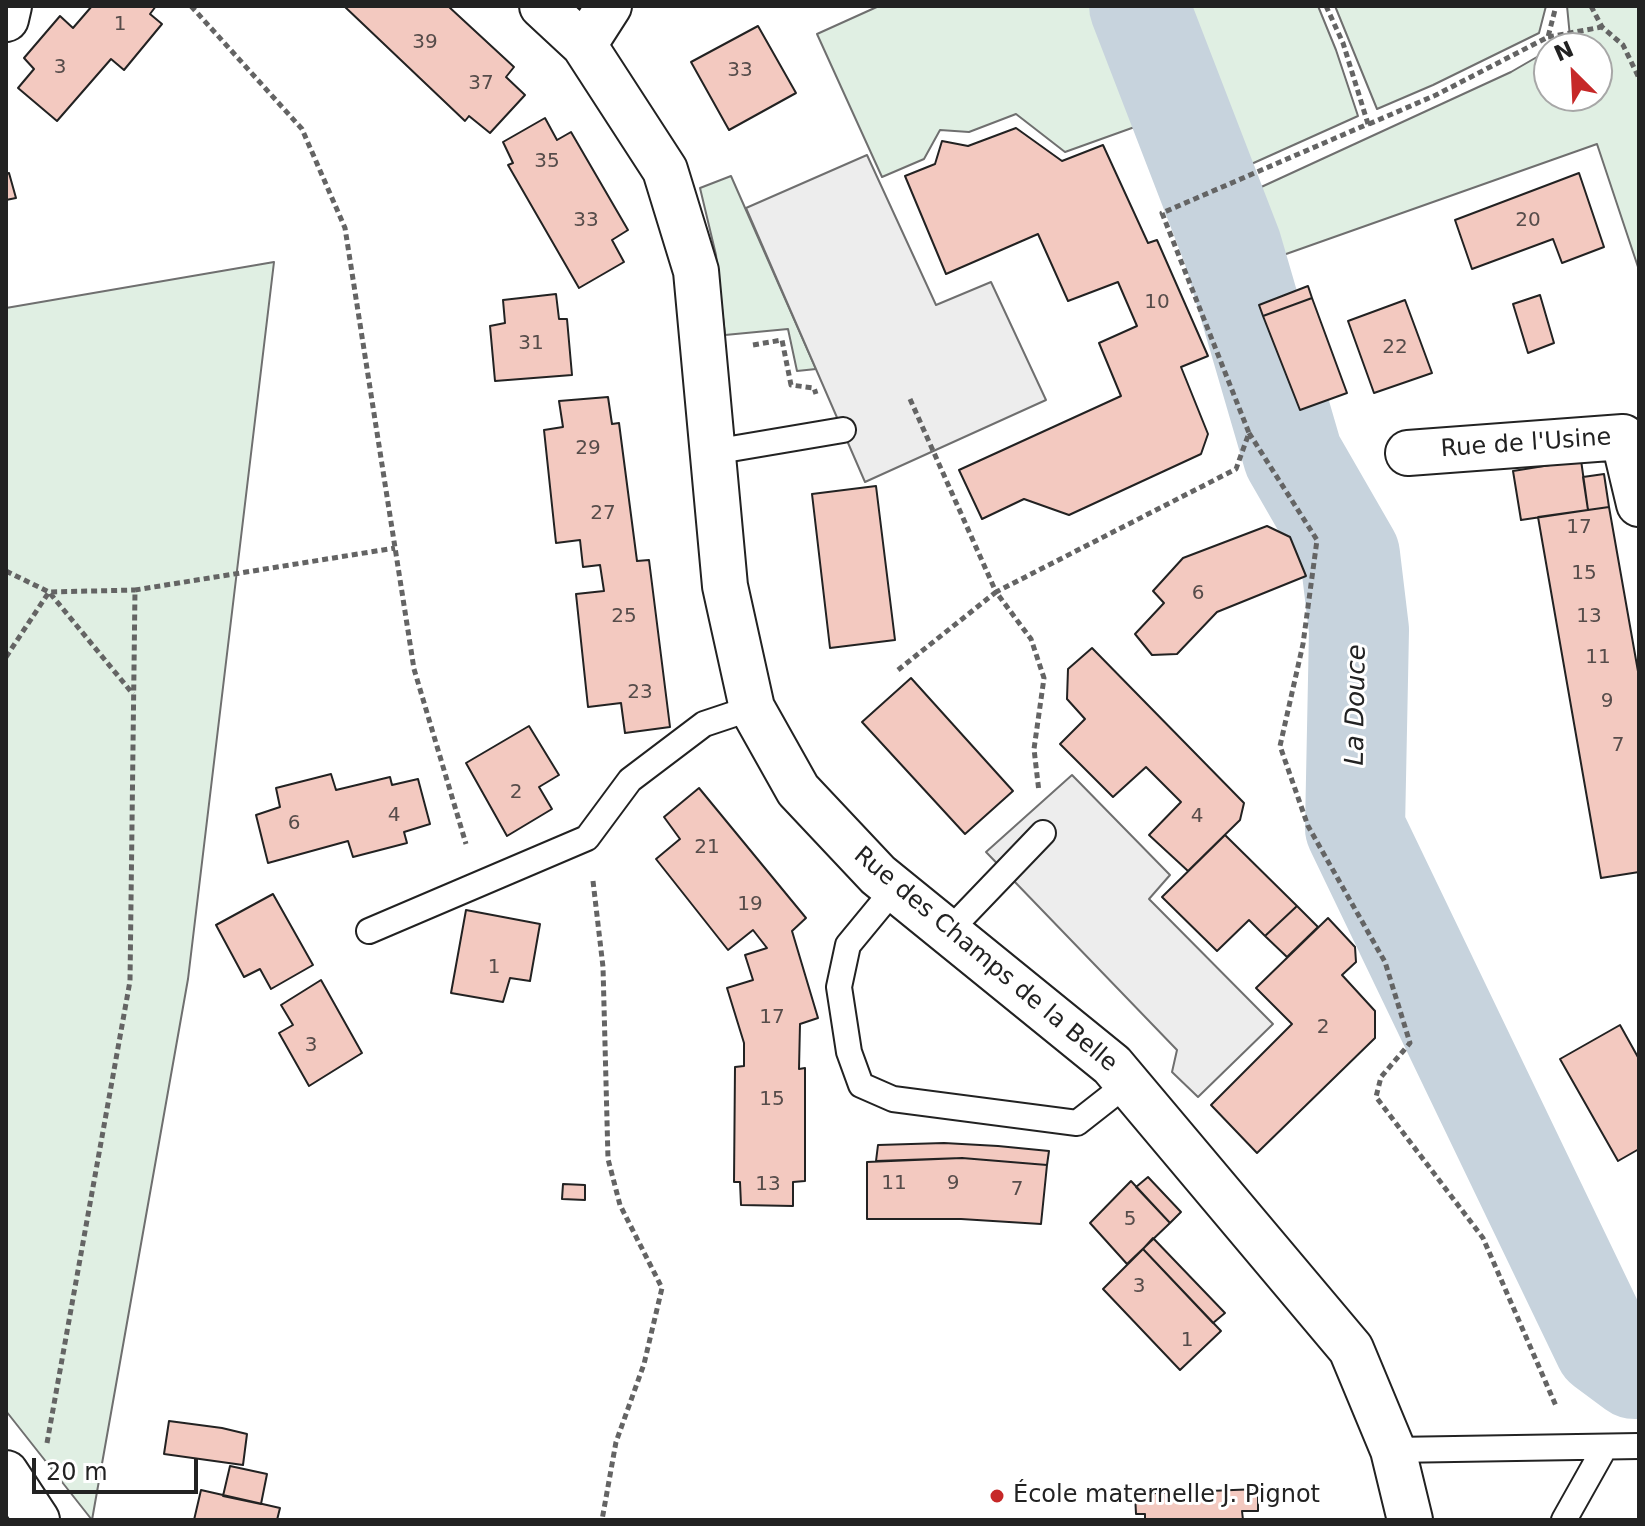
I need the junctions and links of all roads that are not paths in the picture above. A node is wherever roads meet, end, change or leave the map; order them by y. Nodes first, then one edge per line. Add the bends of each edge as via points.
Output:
1 (9, 6) edge
2 (542, 6) edge
3 (609, 6) edge
4 (6, 19) edge
5 (584, 45) junction
6 (843, 430) dead end
7 (713, 452) junction
8 (1408, 453) dead end
9 (1639, 504) edge
10 (752, 708) junction
11 (1043, 833) road end
12 (895, 888) junction
13 (369, 931) dead end
14 (948, 932) junction
15 (1128, 1083) junction
16 (1639, 1446) edge
17 (1605, 1447) junction
18 (1393, 1450) junction
19 (6, 1473) edge
20 (36, 1518) edge
21 (1410, 1520) edge
22 (1564, 1520) edge

1 - 4 street
2 - 5 street, Rue des Champs de la Belle
3 - 5 street
5 - 7 street, Rue des Champs de la Belle via 665,170 696,271
6 - 7 lane
7 - 10 street, Rue des Champs de la Belle via 725,586
8 - 9 street, Rue de l'Usine via 1623,437
10 - 12 street, Rue des Champs de la Belle via 798,790
10 - 13 lane via 704,724 630,780 587,838
11 - 14 lane
12 - 14 street, Rue des Champs de la Belle
12 - 15 lane via 848,945 839,987 849,1052 861,1085 893,1099 1077,1123
14 - 15 street, Rue des Champs de la Belle
15 - 18 street, Rue des Champs de la Belle via 1351,1349
16 - 17 lane
17 - 18 lane
17 - 22 lane
18 - 21 street, Rue des Champs de la Belle
19 - 20 street

